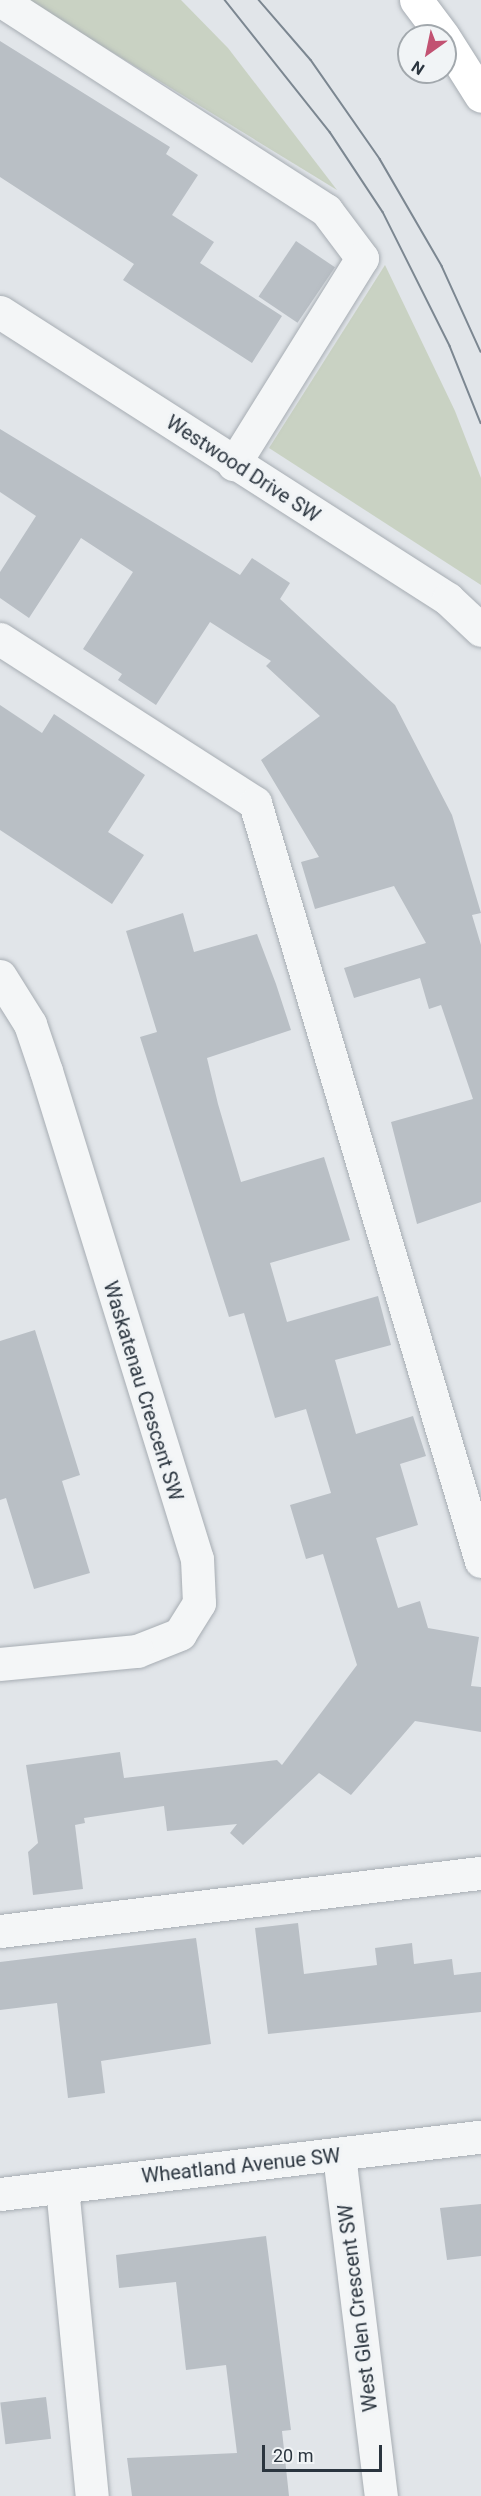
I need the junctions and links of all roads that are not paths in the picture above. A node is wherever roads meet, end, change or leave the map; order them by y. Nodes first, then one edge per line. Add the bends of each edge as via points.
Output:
1 (0, 0) edge
2 (417, 0) edge
3 (434, 24) edge
4 (457, 58) edge
5 (481, 96) edge
6 (0, 312) edge
7 (234, 464) junction
8 (481, 630) edge
9 (0, 639) edge
10 (0, 976) edge
11 (481, 1561) edge
12 (0, 1664) edge
13 (481, 1873) edge
14 (0, 1930) edge
15 (481, 2137) edge
16 (339, 2155) junction
17 (62, 2187) junction
18 (0, 2194) edge
19 (92, 2496) edge
20 (381, 2496) edge

1 - 7 street via 326,210 362,258
2 - 3 main road
4 - 5 main road
6 - 7 street, Westwood Drive SW
7 - 8 street, Westwood Drive SW via 448,599
9 - 11 street via 255,803
10 - 12 street, Waskatenau Crescent SW via 30,1024 46,1071 196,1559 200,1603 180,1634 137,1651
13 - 14 street
15 - 16 street, Wheatland Avenue SW
16 - 17 street, Wheatland Avenue SW
16 - 20 street, West Glen Crescent SW
17 - 18 street, Wheatland Avenue SW
17 - 19 street

